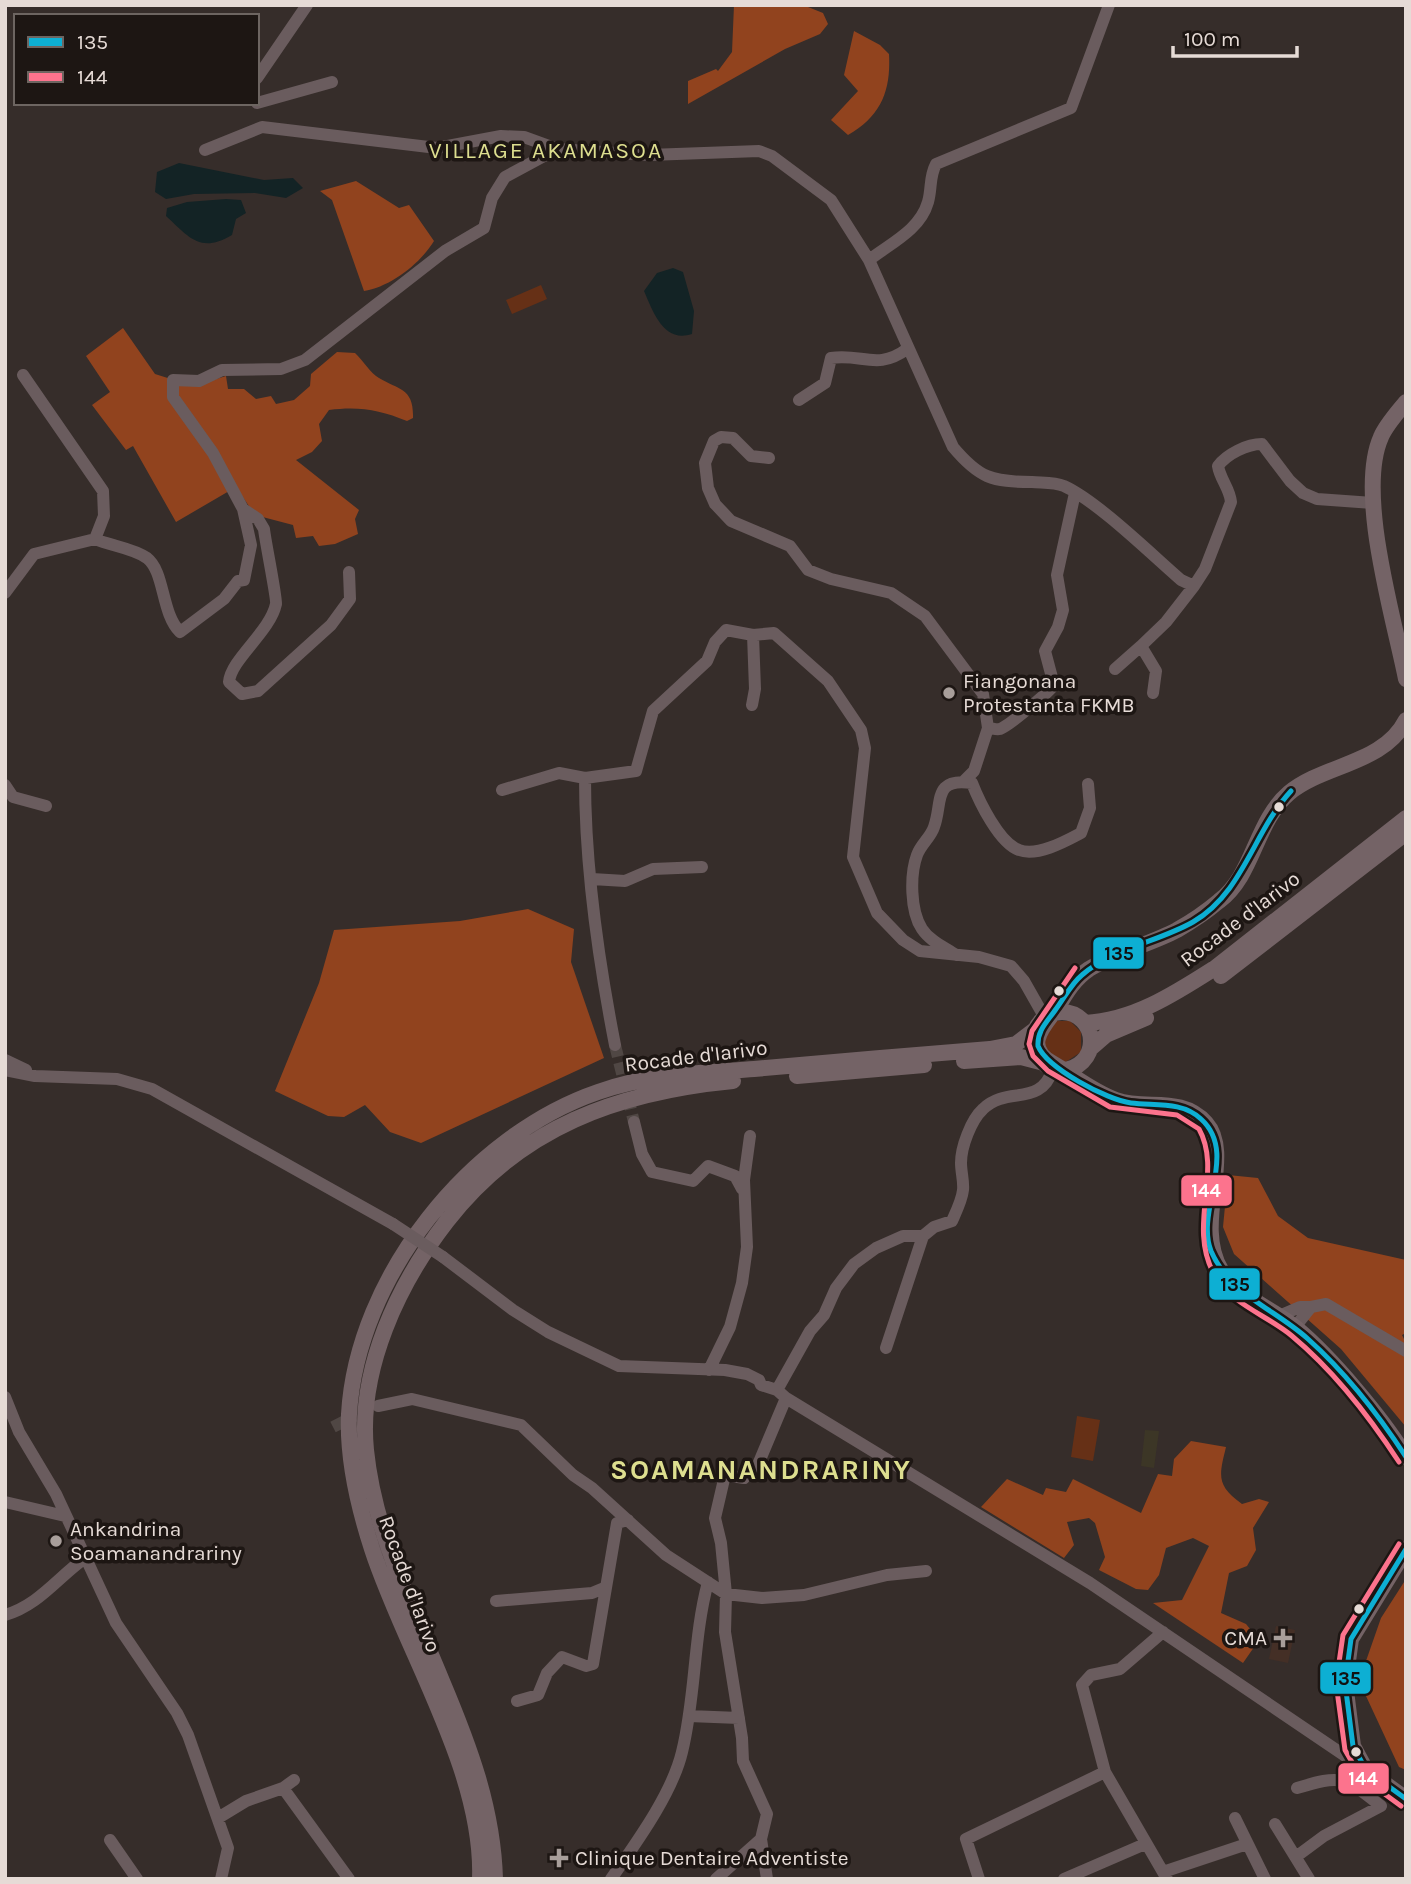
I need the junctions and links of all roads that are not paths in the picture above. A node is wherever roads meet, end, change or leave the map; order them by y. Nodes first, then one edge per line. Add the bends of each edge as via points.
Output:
1 (307, 5) edge
2 (1109, 5) edge
3 (259, 75) edge
4 (332, 82) dead end
5 (259, 102) edge
6 (255, 105) edge
7 (262, 127) junction
8 (557, 149) junction
9 (205, 150) dead end
10 (869, 260) junction
11 (907, 349) junction
12 (23, 375) dead end
13 (799, 400) dead end
14 (1406, 402) edge
15 (769, 458) dead end
16 (1075, 493) junction
17 (1373, 503) junction
18 (243, 509) junction
19 (95, 539) junction
20 (349, 572) dead end
21 (1194, 586) junction
22 (5, 593) edge
23 (753, 635) junction
24 (1142, 646) junction
25 (1115, 669) dead end
26 (1406, 679) edge
27 (1153, 693) dead end
28 (752, 705) dead end
29 (1406, 720) edge
30 (988, 728) junction
31 (585, 778) junction
32 (963, 782) junction
33 (1088, 784) dead end
34 (5, 785) edge
35 (502, 790) dead end
36 (46, 806) dead end
37 (1406, 818) edge
38 (1406, 833) edge
39 (702, 867) dead end
40 (592, 879) junction
41 (957, 956) junction
42 (1076, 980) junction
43 (1081, 1019) junction
44 (1045, 1020) junction
45 (615, 1045) tunnel mouth
46 (1089, 1051) junction
47 (5, 1060) edge
48 (1054, 1067) junction
49 (5, 1070) edge
50 (34, 1076) junction
51 (1106, 1095) junction
52 (634, 1122) tunnel mouth
53 (750, 1136) dead end
54 (744, 1196) junction
55 (923, 1236) junction
56 (1311, 1307) junction
57 (1279, 1316) junction
58 (1295, 1327) junction
59 (886, 1348) dead end
60 (1406, 1351) edge
61 (709, 1370) junction
62 (782, 1394) junction
63 (5, 1397) edge
64 (378, 1406) dead end
65 (1406, 1457) edge
66 (5, 1502) edge
67 (65, 1516) junction
68 (628, 1520) junction
69 (1406, 1549) edge
70 (85, 1558) junction
71 (926, 1571) dead end
72 (708, 1582) junction
73 (604, 1588) junction
74 (726, 1594) junction
75 (496, 1601) dead end
76 (5, 1615) edge
77 (1163, 1632) junction
78 (517, 1701) dead end
79 (689, 1716) junction
80 (739, 1718) junction
81 (1366, 1770) junction
82 (1105, 1772) junction
83 (294, 1780) dead end
84 (283, 1788) junction
85 (1297, 1788) dead end
86 (1403, 1796) edge
87 (1381, 1805) junction
88 (218, 1818) junction
89 (1234, 1818) dead end
90 (1275, 1824) dead end
91 (761, 1839) junction
92 (110, 1840) dead end
93 (1145, 1844) junction
94 (1247, 1844) junction
95 (1297, 1856) junction
96 (1165, 1875) edge
97 (137, 1879) edge
98 (221, 1879) edge
99 (349, 1879) edge
100 (480, 1879) edge
101 (495, 1879) edge
102 (611, 1879) edge
103 (716, 1879) edge
104 (766, 1879) edge
105 (979, 1879) edge
106 (1064, 1879) edge
107 (1265, 1879) edge
108 (1309, 1879) edge

1 - 3 street
2 - 10 street via 1071,108 936,164 930,175 929,201 917,226
4 - 5 street
6 - 7 street
7 - 8 street via 437,148 512,136
7 - 9 street
8 - 10 street via 649,155 759,150 831,200
8 - 18 street via 505,177 492,198 484,228 445,251 305,360 281,369 222,370 199,381 173,380 173,397 213,453
10 - 11 street
11 - 13 street via 893,360 866,362 849,355 831,358 825,383
11 - 16 street via 948,438 966,462 1000,482 1049,483
12 - 19 street via 103,491 104,516
14 - 17 main road via 1381,436 1373,469
15 - 30 street via 751,456 733,438 714,441 705,463 715,504 731,521 790,546 808,570 891,593 925,616 983,695
16 - 21 street
16 - 30 street via 1057,575 1063,610 1045,651 1054,685 1010,723 1000,729
17 - 21 street via 1310,497 1290,481 1262,444 1253,444 1224,458 1218,466 1231,502
17 - 26 main road
18 - 19 street via 251,545 244,580 180,632 170,622 154,566 147,558
18 - 20 street via 264,529 277,601 261,634 230,672 229,681 242,694 258,691 331,625 350,599
19 - 22 street via 34,554
21 - 24 street
23 - 28 street
23 - 31 street via 726,630 707,661 653,711 636,771
23 - 41 street via 774,633 828,681 861,730 865,748 853,857 877,913 920,951
24 - 25 street
24 - 27 street via 1156,671
29 - 42 main road via 1389,744 1291,791 1279,803 1247,865 1223,899 1177,930 1096,965
30 - 32 street via 974,771
31 - 35 street via 559,773
31 - 40 street
32 - 33 street via 972,783 977,802 1016,849 1028,851 1062,844 1081,832 1090,808
32 - 41 street via 949,785 939,795 934,830 917,855 913,880 920,927
34 - 36 street via 13,797
37 - 43 main road, Rocade d'Iarivo via 1215,968 1149,1006 1103,1022
38 - 46 main road, Rocade d'Iarivo via 1227,972 1187,998 1106,1035
39 - 40 street via 653,869 625,881
40 - 45 street
41 - 44 street via 1011,966
42 - 43 main road via 1073,999
42 - 44 main road
43 - 44 main road via 1061,1012
43 - 46 main road via 1091,1035
44 - 48 main road via 1034,1047
44 - 100 main road, Rocade d'Iarivo via 1016,1044 990,1049 698,1073 599,1091 557,1110 479,1164 452,1189 412,1243 362,1348 349,1411 349,1443 371,1549 467,1791
46 - 48 main road via 1082,1062
46 - 51 main road via 1091,1073
47 - 50 street
48 - 51 main road
48 - 55 street via 1039,1092 999,1100 983,1109 966,1137 961,1161 963,1190 953,1221
48 - 101 main road, Rocade d'Iarivo via 1021,1057 726,1082 636,1096 598,1108 526,1148 481,1184 438,1232 386,1328 369,1397 366,1447 390,1548 478,1774
49 - 50 street
50 - 61 street, bridge via 117,1079 152,1089 393,1224 548,1332 619,1366
51 - 57 main road via 1127,1103 1182,1107 1205,1121 1217,1147 1210,1246 1222,1271 1240,1290
52 - 54 street via 652,1172 693,1181 708,1166 737,1177
53 - 54 street
54 - 61 street via 747,1247 742,1283 730,1328
55 - 59 street
55 - 62 street via 903,1236 854,1264 810,1331
56 - 57 street
56 - 58 street
56 - 60 street via 1326,1304
57 - 58 main road
58 - 65 main road via 1321,1350
61 - 62 street via 747,1374
62 - 74 street via 757,1467 747,1469 744,1478 725,1475 723,1481 715,1518
62 - 77 street
63 - 67 street
64 - 68 street via 412,1399 521,1425
66 - 67 street
67 - 70 street
68 - 72 street via 666,1555
68 - 73 street via 617,1523
69 - 81 main road via 1351,1639 1345,1683 1347,1714 1353,1746
70 - 76 street via 62,1574 41,1598
70 - 88 street via 122,1633 177,1713
71 - 74 street via 887,1575 804,1595 762,1598
72 - 74 street
72 - 79 street via 699,1615
73 - 75 street via 592,1593
73 - 78 street via 593,1664 562,1657 547,1674 538,1695
74 - 80 street via 725,1632
77 - 81 street
77 - 82 street via 1120,1669 1101,1671 1083,1681
79 - 80 street
79 - 102 street via 673,1776
80 - 91 street via 746,1771 767,1814
81 - 86 main road
82 - 93 street
82 - 105 street via 965,1839
83 - 84 street
84 - 88 street via 246,1801
84 - 99 street
85 - 87 street via 1332,1777 1355,1785
86 - 87 street
87 - 95 street
88 - 98 street via 228,1848
89 - 94 street
90 - 95 street
91 - 103 street
91 - 104 street
92 - 97 street
93 - 96 street
93 - 106 street
94 - 96 street
94 - 107 street
95 - 108 street

